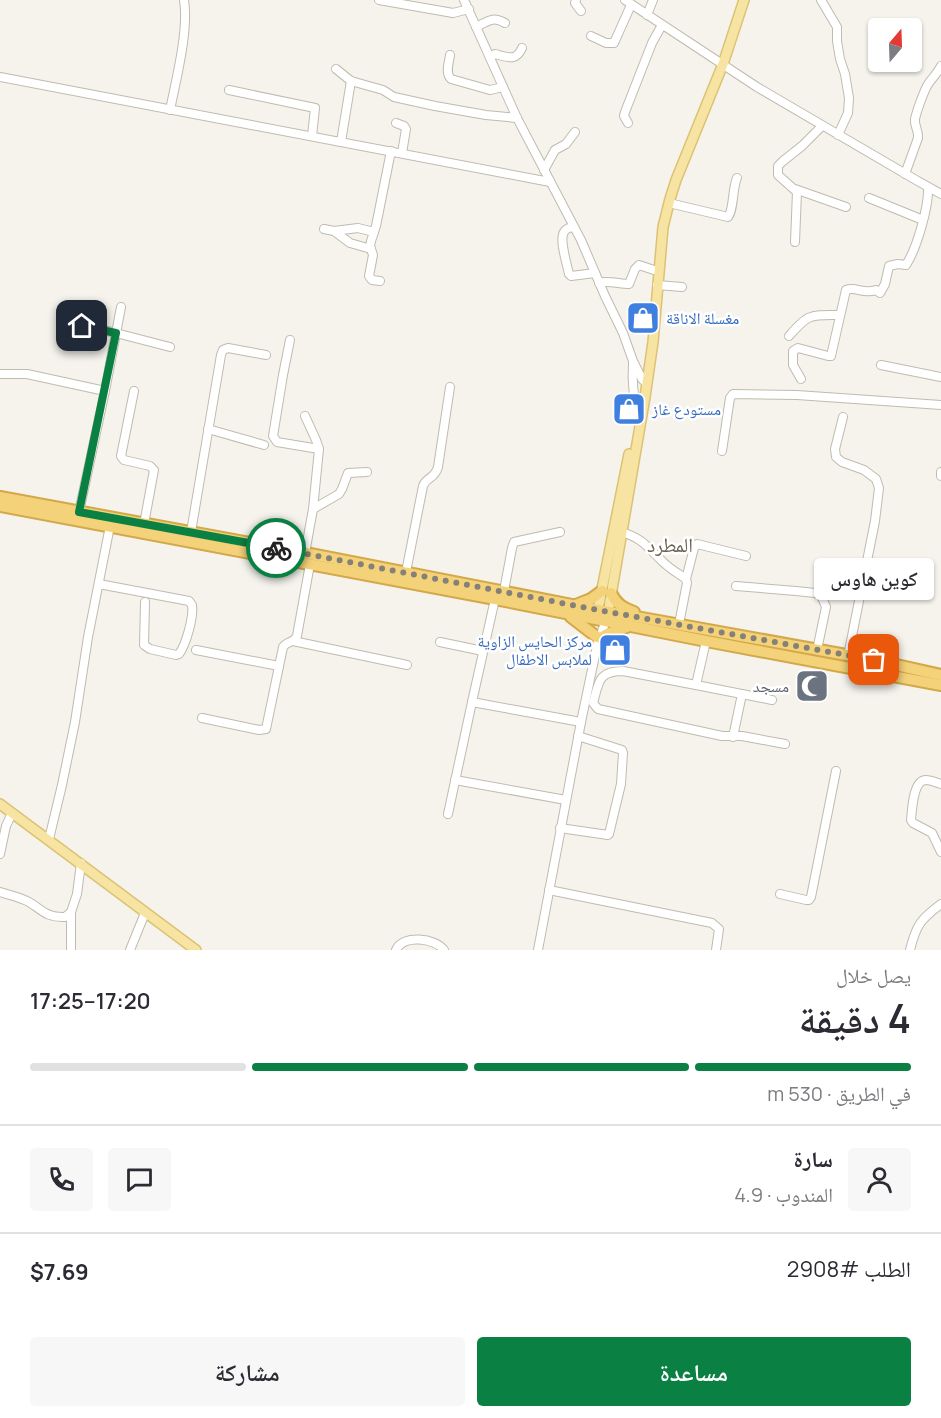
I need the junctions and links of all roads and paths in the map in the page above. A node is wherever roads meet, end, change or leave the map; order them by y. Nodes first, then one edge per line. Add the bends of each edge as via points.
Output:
1 (184, 0) edge
2 (379, 0) edge
3 (464, 0) edge
4 (576, 0) edge
5 (653, 0) edge
6 (739, 0) edge
7 (744, 0) edge
8 (821, 0) edge
9 (627, 1) edge
10 (469, 9) junction
11 (581, 11) dead end
12 (647, 15) junction
13 (505, 23) dead end
14 (662, 25) junction
15 (477, 27) junction
16 (591, 36) dead end
17 (522, 48) dead end
18 (450, 55) dead end
19 (490, 57) junction
20 (720, 63) junction
21 (941, 66) edge
22 (336, 69) dead end
23 (0, 77) edge
24 (351, 81) junction
25 (503, 87) junction
26 (229, 90) dead end
27 (170, 110) junction
28 (517, 118) junction
29 (396, 123) dead end
30 (628, 123) dead end
31 (822, 126) junction
32 (575, 132) dead end
33 (838, 135) junction
34 (312, 136) junction
35 (342, 142) junction
36 (391, 151) junction
37 (402, 153) junction
38 (544, 170) junction
39 (904, 174) junction
40 (737, 178) dead end
41 (674, 179) junction
42 (550, 182) junction
43 (928, 187) junction
44 (795, 189) junction
45 (941, 194) edge
46 (869, 198) dead end
47 (669, 202) junction
48 (846, 207) dead end
49 (922, 220) junction
50 (573, 227) junction
51 (324, 229) dead end
52 (334, 231) junction
53 (374, 232) junction
54 (795, 242) dead end
55 (371, 249) junction
56 (654, 270) junction
57 (595, 273) junction
58 (380, 281) dead end
59 (599, 283) junction
60 (657, 285) junction
61 (682, 287) dead end
62 (121, 307) dead end
63 (840, 315) junction
64 (67, 322) dead end
65 (116, 333) junction
66 (789, 336) dead end
67 (290, 340) dead end
68 (170, 347) dead end
69 (266, 355) dead end
70 (633, 362) junction
71 (881, 365) dead end
72 (0, 374) edge
73 (941, 377) edge
74 (801, 379) dead end
75 (644, 381) junction
76 (450, 387) dead end
77 (105, 391) junction
78 (135, 391) dead end
79 (941, 405) edge
80 (638, 410) junction
81 (305, 416) dead end
82 (843, 417) dead end
83 (208, 429) junction
84 (264, 445) dead end
85 (319, 449) junction
86 (722, 451) dead end
87 (367, 472) dead end
88 (0, 497) edge
89 (0, 506) edge
90 (313, 508) junction
91 (79, 512) junction
92 (144, 524) junction
93 (110, 526) junction
94 (190, 532) junction
95 (560, 532) dead end
96 (621, 532) junction
97 (305, 553) junction
98 (746, 556) dead end
99 (310, 564) junction
100 (406, 572) junction
101 (686, 579) junction
102 (99, 584) junction
103 (736, 586) dead end
104 (607, 592) junction
105 (499, 595) junction
106 (145, 602) dead end
107 (575, 605) junction
108 (565, 614) junction
109 (602, 616) junction
110 (644, 618) junction
111 (679, 624) junction
112 (630, 626) junction
113 (598, 639) junction
114 (294, 641) junction
115 (706, 641) junction
116 (440, 642) dead end
117 (196, 650) dead end
118 (817, 650) junction
119 (483, 651) junction
120 (848, 656) junction
121 (407, 665) dead end
122 (279, 666) junction
123 (941, 675) edge
124 (696, 685) junction
125 (941, 685) edge
126 (742, 694) junction
127 (772, 700) dead end
128 (472, 702) junction
129 (202, 718) dead end
130 (581, 722) junction
131 (578, 736) junction
132 (733, 737) junction
133 (785, 744) dead end
134 (836, 771) dead end
135 (455, 780) junction
136 (941, 784) edge
137 (566, 800) junction
138 (0, 804) edge
139 (12, 813) junction
140 (448, 814) dead end
141 (560, 828) junction
142 (49, 839) junction
143 (941, 852) edge
144 (0, 854) edge
145 (81, 863) junction
146 (549, 890) junction
147 (0, 892) edge
148 (780, 894) dead end
149 (941, 904) edge
150 (71, 912) junction
151 (145, 913) junction
152 (71, 950) edge
153 (130, 950) edge
154 (196, 950) edge
155 (396, 950) edge
156 (444, 950) edge
157 (538, 950) edge
158 (716, 950) edge
159 (910, 950) edge

1 - 27 street via 183,38
2 - 10 street via 453,13
3 - 10 street
4 - 11 street
5 - 12 street
6 - 20 main road
7 - 20 main road
8 - 33 street via 836,25 849,98 848,112
9 - 12 street
9 - 16 street via 614,44
10 - 15 street
12 - 14 street
13 - 15 street via 492,19
14 - 20 street
14 - 30 street via 625,112
15 - 19 street
17 - 19 street via 516,57
18 - 25 street via 447,70 451,79 490,90
19 - 25 street
20 - 31 street
20 - 41 main road
21 - 39 street via 927,86 915,118 918,138
22 - 24 street
23 - 27 street
24 - 28 street via 404,100
24 - 35 street
25 - 28 street
26 - 34 street via 315,108
27 - 34 street
28 - 38 street
29 - 37 street via 406,129
31 - 33 street
31 - 44 street via 778,166 778,175
32 - 38 street via 555,150
33 - 39 street
34 - 35 street
35 - 36 street
36 - 37 street
36 - 53 street
37 - 42 street
38 - 42 street
39 - 43 street
40 - 47 street via 728,217
41 - 47 main road
41 - 56 main road via 660,218
42 - 50 street
43 - 45 street
43 - 49 street
44 - 48 street
44 - 54 street
46 - 49 street
47 - 60 main road
49 - 63 street via 906,265 890,266 880,293 847,289
50 - 57 street
50 - 57 street via 563,233 562,243 569,274
51 - 52 street
52 - 53 street via 358,228
52 - 55 street via 350,243
53 - 55 street
55 - 58 street via 369,276
56 - 59 street via 639,265 628,284
56 - 75 main road
57 - 59 street
59 - 70 street
60 - 61 street
60 - 75 main road via 654,333
62 - 65 street
63 - 66 street via 804,319
63 - 74 street via 830,356 798,348 794,351 793,365
64 - 65 street
65 - 68 street
65 - 77 street
67 - 85 street via 273,436 277,442
69 - 83 street via 223,350
70 - 75 street
70 - 80 street
71 - 73 street
72 - 77 street via 27,374
75 - 80 main road
75 - 96 main road
76 - 100 street via 438,467 423,486
77 - 91 street
78 - 92 street via 121,456 154,470
79 - 86 street via 733,394
80 - 104 main road
81 - 85 street
82 - 120 street via 836,457 864,470 876,479 879,488
83 - 84 street
83 - 94 street
85 - 90 street
87 - 90 street via 348,473 339,495
88 - 91 highway
89 - 93 highway
90 - 97 street
91 - 92 highway
92 - 94 highway
93 - 99 highway
93 - 102 street
94 - 97 highway
95 - 105 street via 514,542
96 - 101 street via 641,540
96 - 104 main road
97 - 100 highway
98 - 101 street via 697,544
99 - 105 highway
99 - 114 street
100 - 105 highway
101 - 111 street
102 - 106 street via 189,601 192,614 183,648 176,656 144,645
102 - 142 street via 75,722
103 - 118 street via 821,596 826,607
104 - 107 highway
104 - 109 main road
104 - 110 highway via 623,608
105 - 107 highway
105 - 108 highway
105 - 119 street
107 - 109 highway
108 - 109 highway
108 - 113 highway
109 - 110 highway
109 - 112 highway
109 - 113 street
110 - 111 highway
111 - 118 highway
112 - 113 highway
112 - 115 highway
113 - 130 street
114 - 121 street
114 - 122 street via 283,647
115 - 124 street
115 - 125 highway
116 - 119 street
117 - 122 street
118 - 120 highway
119 - 128 street
120 - 123 highway
122 - 129 street via 266,729
124 - 126 street
124 - 132 street via 613,671 604,674 593,703 598,709
126 - 127 street
126 - 132 street
128 - 130 street
128 - 135 street
130 - 131 street
131 - 137 street
131 - 141 street via 622,750 620,790 608,835
132 - 133 street
134 - 148 street via 811,897 806,900
135 - 137 street
135 - 140 street
136 - 143 street via 920,781 911,820 932,833
137 - 141 street
138 - 139 main road
139 - 142 main road
139 - 144 street
141 - 146 street
142 - 145 main road
145 - 150 street
145 - 151 main road
146 - 157 street
146 - 158 street via 711,923 719,932
147 - 150 street via 55,917
149 - 159 street via 922,920
150 - 152 street
151 - 153 street
151 - 154 main road
155 - 156 street via 412,939 437,944

